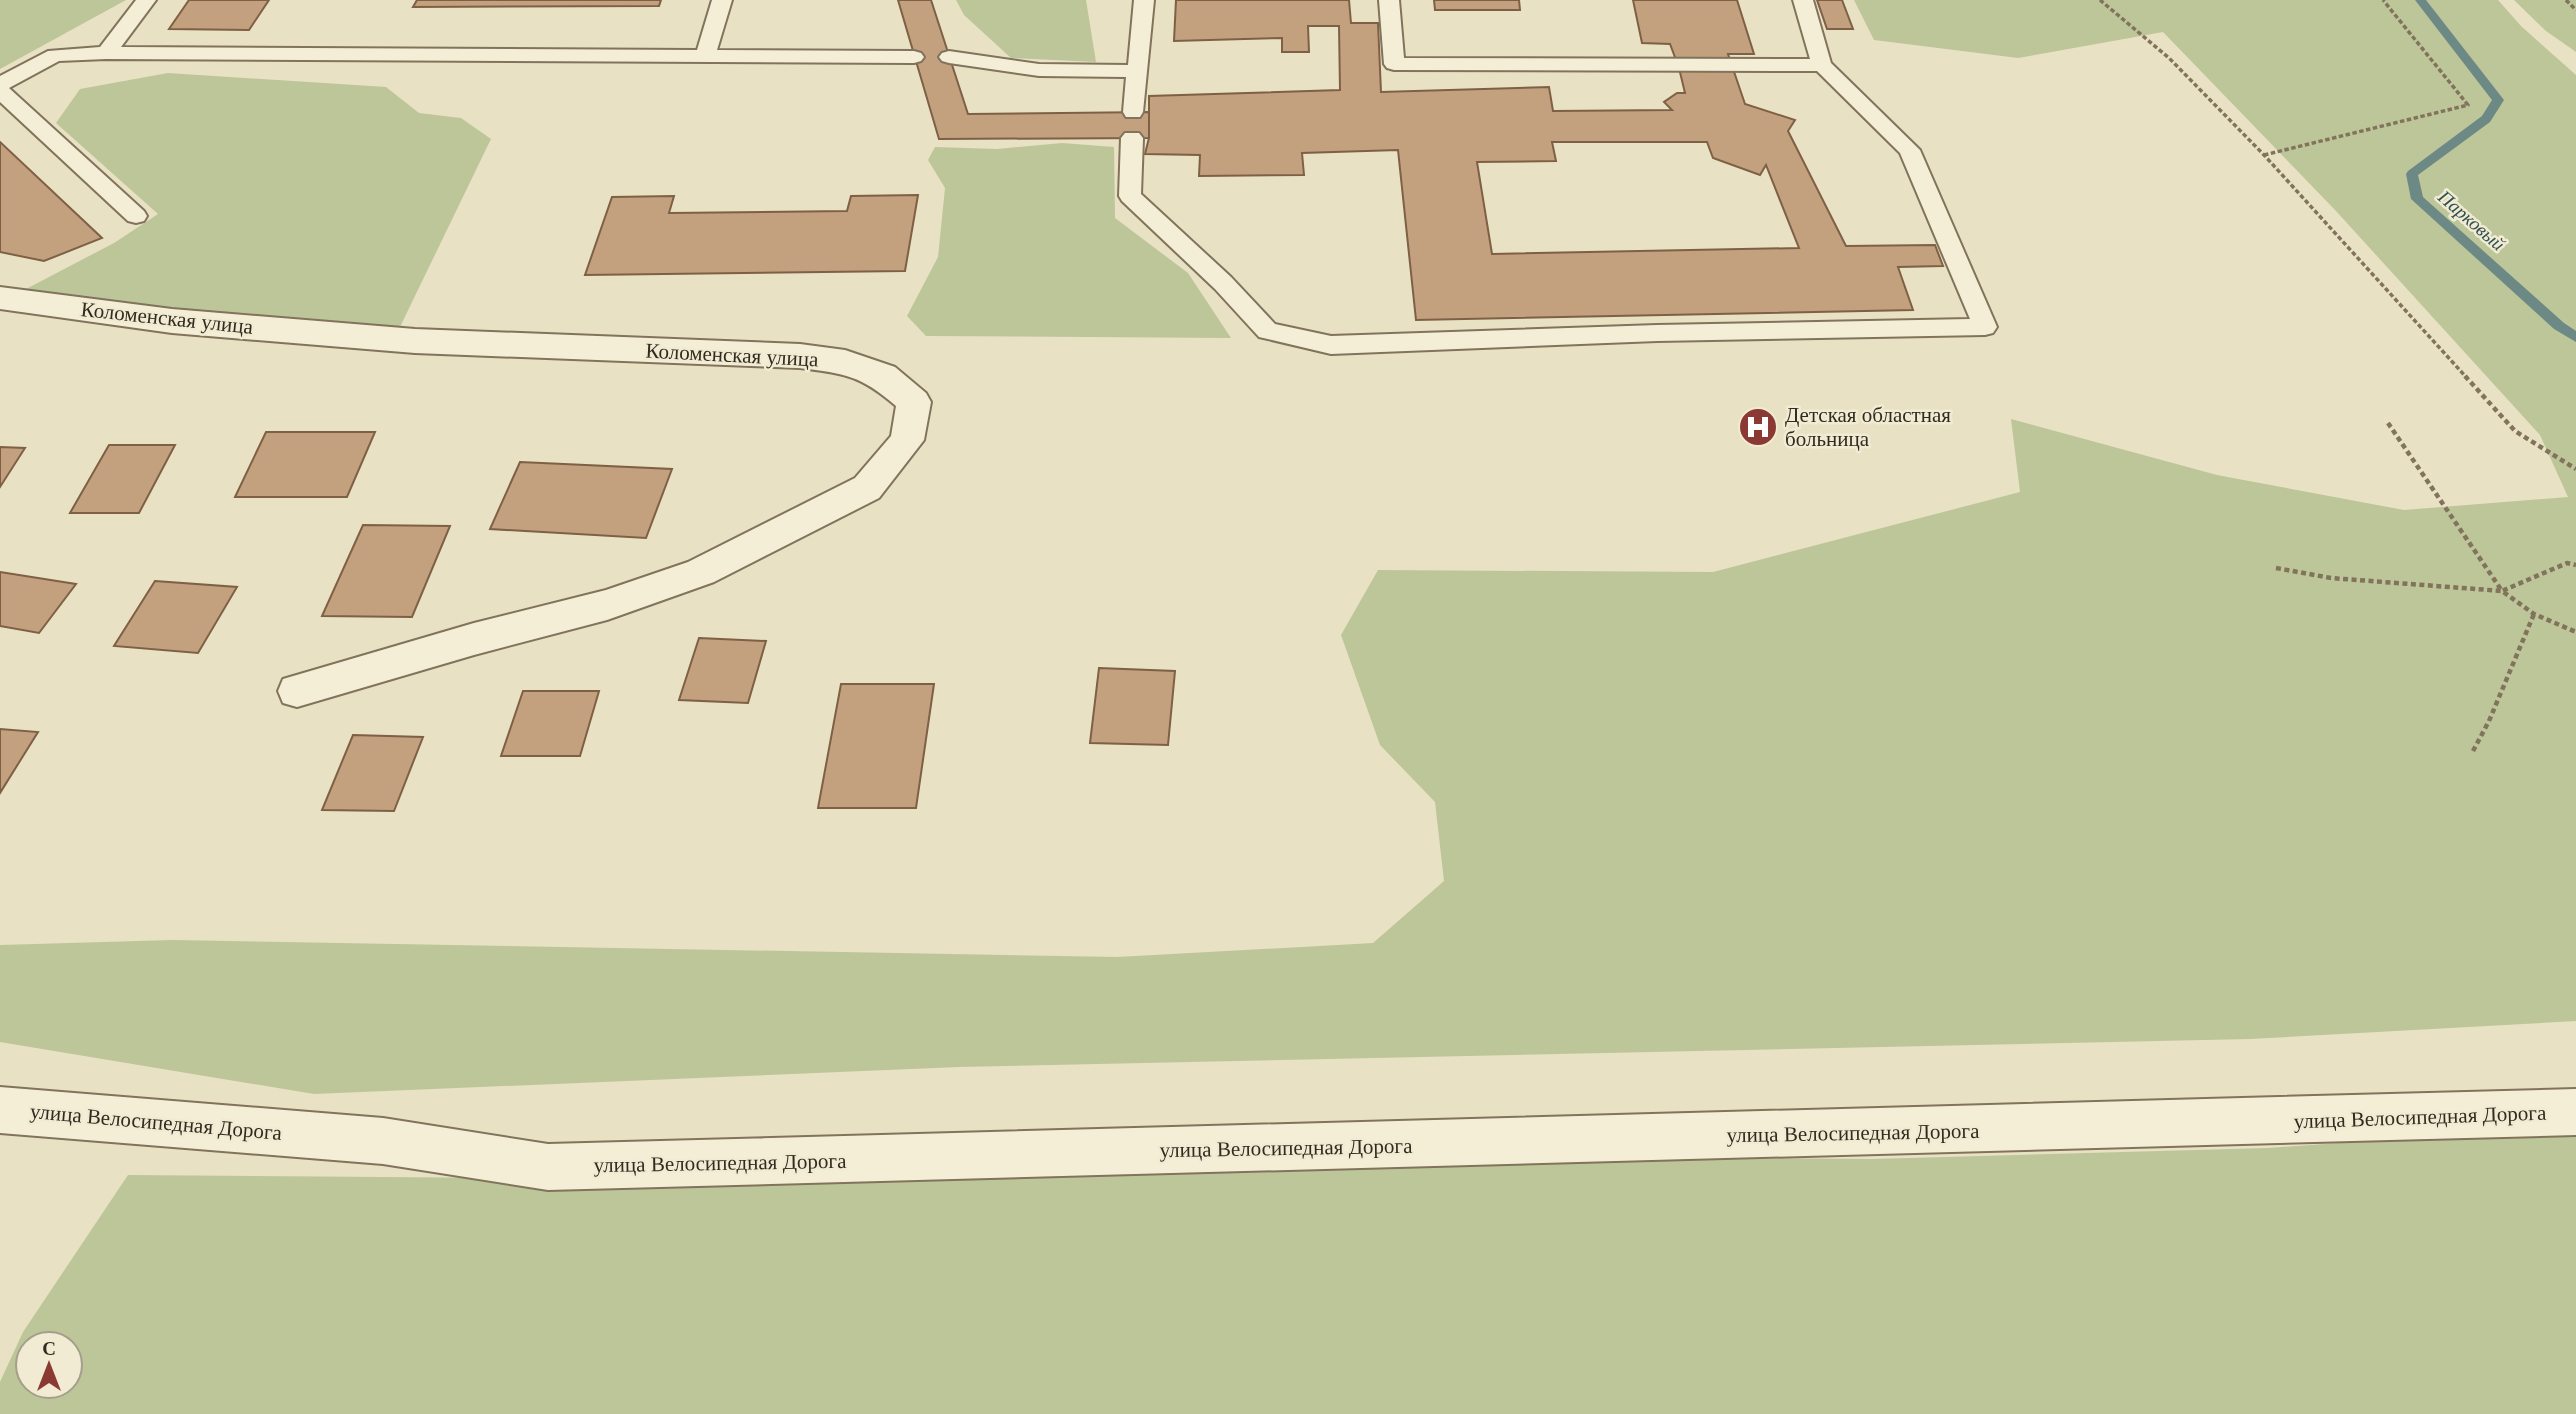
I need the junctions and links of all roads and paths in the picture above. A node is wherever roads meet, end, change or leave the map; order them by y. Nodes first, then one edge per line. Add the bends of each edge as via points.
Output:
1 (146, 0) edge
2 (722, 0) edge
3 (1144, 0) edge
4 (1389, 0) edge
5 (1803, 0) edge
6 (2099, 0) edge
7 (2383, 0) edge
8 (2566, 0) edge
9 (2576, 10) edge
10 (106, 53) junction
11 (705, 55) junction
12 (914, 57) dead end
13 (949, 57) dead end
14 (1822, 65) junction
15 (1138, 71) junction
16 (0, 84) edge
17 (0, 91) edge
18 (1133, 112) dead end
19 (1132, 138) dead end
20 (2264, 155) junction
21 (136, 216) dead end
22 (0, 298) edge
23 (2388, 423) dead end
24 (2576, 469) edge
25 (2576, 565) edge
26 (2276, 568) dead end
27 (2502, 591) junction
28 (2534, 614) junction
29 (2576, 632) edge
30 (297, 691) dead end
31 (2473, 751) dead end
32 (0, 1110) edge
33 (2576, 1112) edge

1 - 10 lane
2 - 11 lane
3 - 15 lane
4 - 14 lane via 1394,64
5 - 14 lane
6 - 20 path via 2169,58
7 - 20 path via 2468,106
8 - 9 path
10 - 11 lane
10 - 16 lane via 55,55
11 - 12 lane
13 - 15 lane via 1039,70
14 - 19 lane via 1909,150 1985,327 1331,345 1268,331 1130,196
15 - 18 lane
17 - 21 lane
20 - 24 path via 2515,431
22 - 30 street, Коломенская улица via 172,321 415,341 800,356 845,362 883,376 914,402 907,440 867,488 701,572 607,605
23 - 27 path
25 - 27 path via 2567,563
26 - 27 path via 2331,578
27 - 28 path
28 - 29 path
28 - 31 path
32 - 33 street, улица Велосипедная Дорога via 383,1140 548,1167

